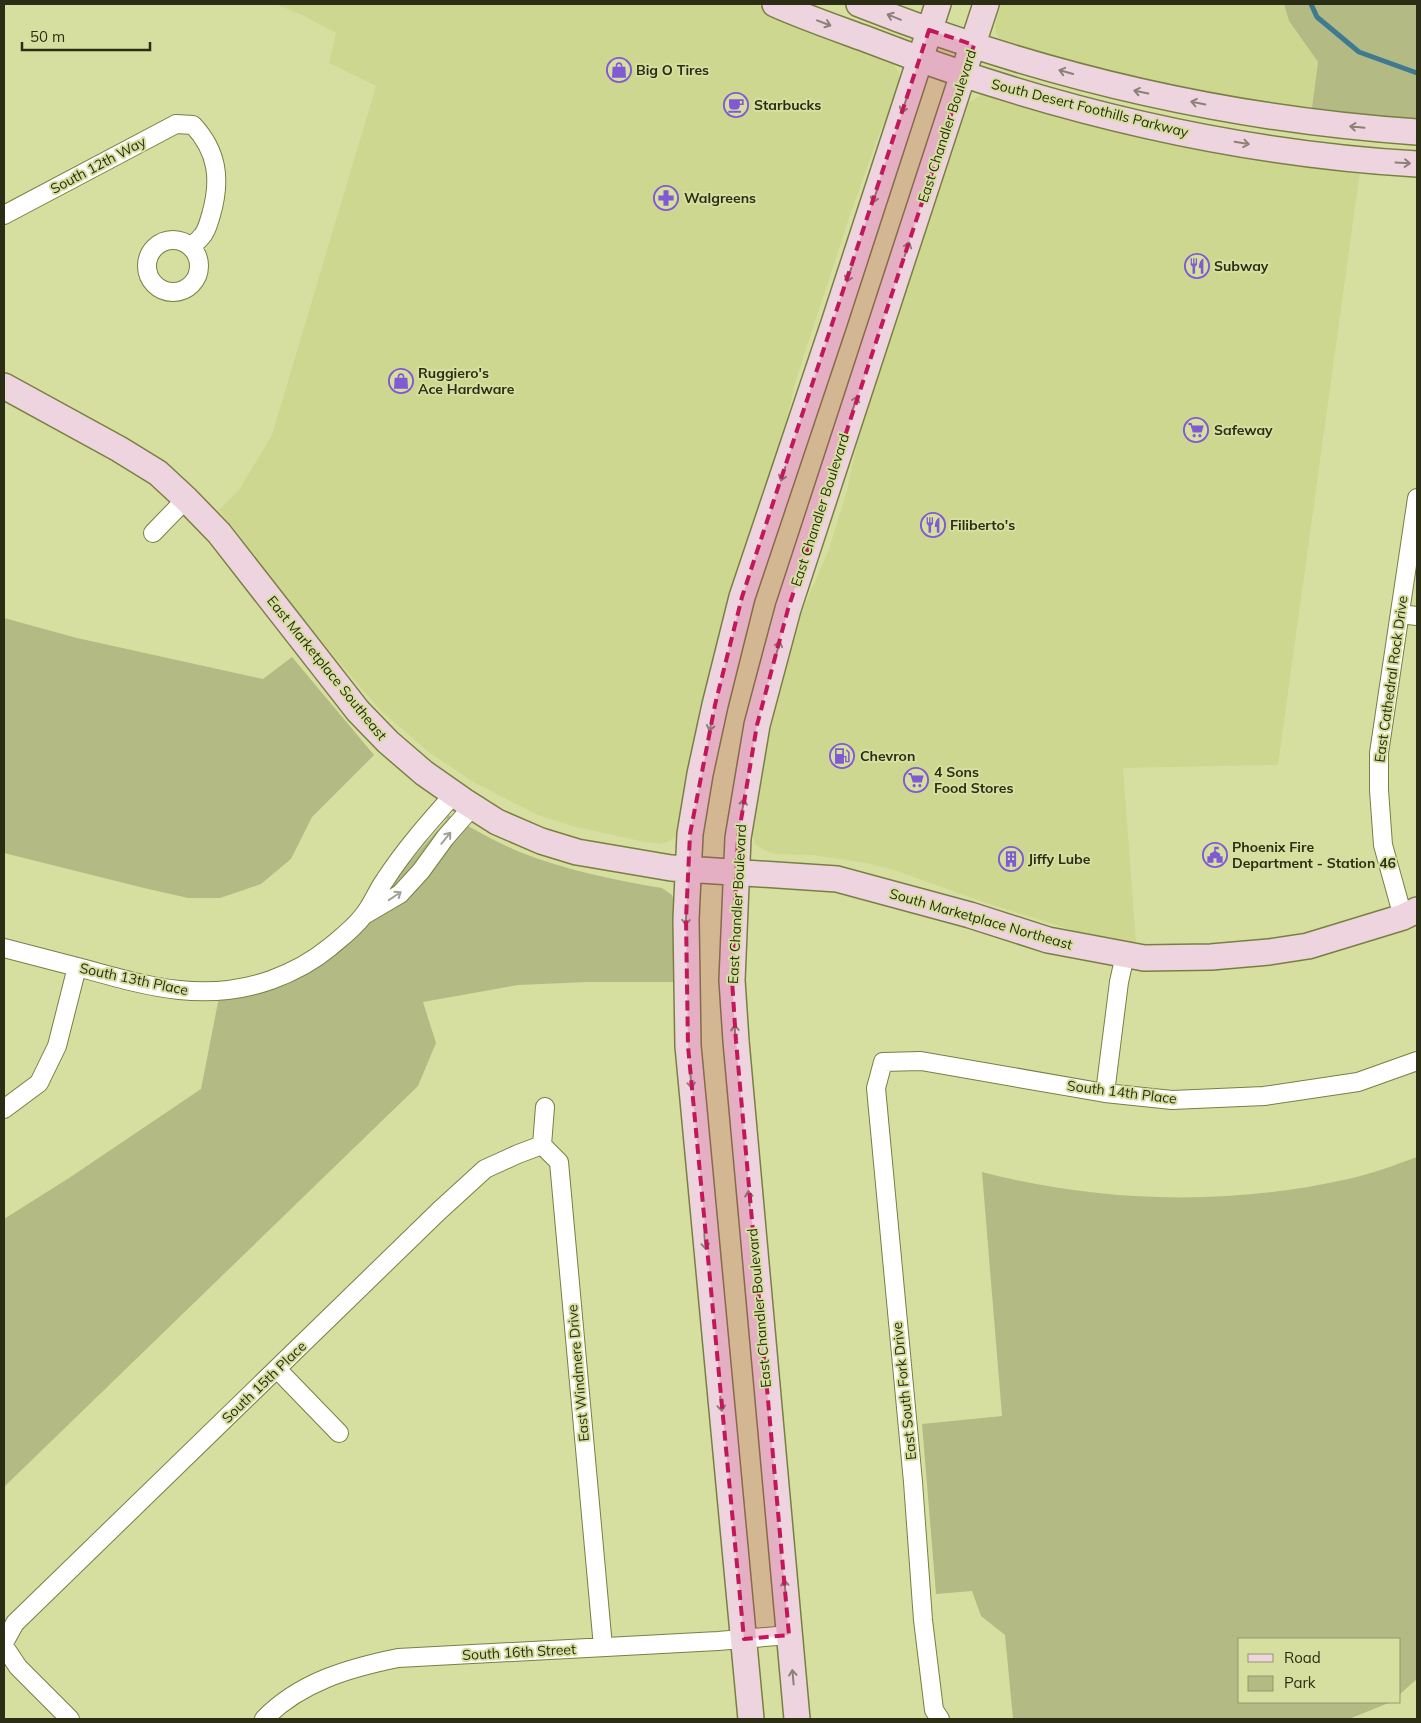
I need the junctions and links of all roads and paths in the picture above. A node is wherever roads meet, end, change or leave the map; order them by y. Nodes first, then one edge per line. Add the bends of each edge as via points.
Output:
1 (775, 4) edge
2 (859, 4) edge
3 (938, 4) edge
4 (986, 4) edge
5 (929, 30) junction
6 (974, 45) junction
7 (919, 59) junction
8 (964, 75) junction
9 (1417, 132) edge
10 (1417, 164) edge
11 (4, 214) edge
12 (191, 247) dead end
13 (4, 386) edge
14 (1417, 498) edge
15 (186, 499) junction
16 (153, 532) dead end
17 (1400, 614) junction
18 (1417, 616) edge
19 (463, 800) junction
20 (689, 870) junction
21 (736, 872) junction
22 (1410, 914) edge
23 (364, 915) junction
24 (4, 948) edge
25 (1125, 955) junction
26 (77, 967) junction
27 (1417, 1061) edge
28 (883, 1062) joint
29 (1104, 1093) junction
30 (545, 1107) dead end
31 (4, 1109) edge
32 (542, 1146) junction
33 (277, 1369) junction
34 (339, 1433) dead end
35 (789, 1635) junction
36 (744, 1639) junction
37 (4, 1644) edge
38 (603, 1647) junction
39 (70, 1719) edge
40 (264, 1719) edge
41 (751, 1719) edge
42 (797, 1719) edge
43 (940, 1719) edge

1 -> 7 main road, South Desert Foothills Parkway
5 -> 2 main road, South Desert Foothills Parkway
3 - 5 main road
4 - 6 main road, East Chandler Boulevard
5 - 6 main road, South Desert Foothills Parkway
5 - 7 main road
6 - 8 main road, East Chandler Boulevard
9 -> 6 main road, South Desert Foothills Parkway via 1360,128 1197,104 1113,86
7 - 8 main road, South Desert Foothills Parkway
7 -> 20 main road via 742,597 700,774 690,834
8 -> 10 main road, South Desert Foothills Parkway via 1116,118 1194,135 1367,161
21 -> 8 main road, East Chandler Boulevard via 738,838 757,725 788,609
11 - 12 street, South 12th Way via 176,124 193,125 215,161 217,177 216,198 204,235
13 - 15 main road, East Marketplace Southeast via 158,473
14 - 17 street, East Cathedral Rock Drive
15 - 16 street
15 - 19 main road, East Marketplace Southeast via 219,533 358,711 388,742
17 - 18 street
17 - 22 street, East Cathedral Rock Drive via 1379,753 1379,790 1383,845
19 - 20 main road, East Marketplace Southeast via 497,822 541,841 577,852
19 - 23 street, South 13th Place via 401,857
23 -> 19 street, South 13th Place via 400,894 421,871 445,838
20 - 21 main road, South Marketplace Northeast
20 -> 36 main road via 686,919 688,1046
21 - 25 main road, South Marketplace Northeast via 837,880 970,915 1048,940
35 -> 21 main road, East Chandler Boulevard via 736,1041 732,980
22 - 25 main road, South Marketplace Northeast via 1308,946 1269,952 1203,958
23 - 26 street, South 13th Place via 319,956 302,966 256,985 234,990 171,990
24 - 26 street, South 13th Place
25 - 29 street
26 - 31 street via 57,1046 39,1083
27 - 29 street, South 14th Place via 1358,1082 1264,1096 1172,1100
28 - 29 street, South 14th Place via 921,1062
28 - 43 street, East South Fork Drive via 876,1088 923,1620 934,1710
30 - 32 street
32 - 33 street, South 15th Place via 485,1169
32 - 38 street, East Windmere Drive via 559,1162
33 - 34 street
33 - 37 street, South 15th Place via 15,1623
35 - 36 street, South 16th Street
42 -> 35 main road, East Chandler Boulevard
36 - 38 street, South 16th Street
36 - 41 main road
37 - 39 street via 18,1667
38 - 40 street, South 16th Street via 398,1658 367,1664 332,1674 302,1689

